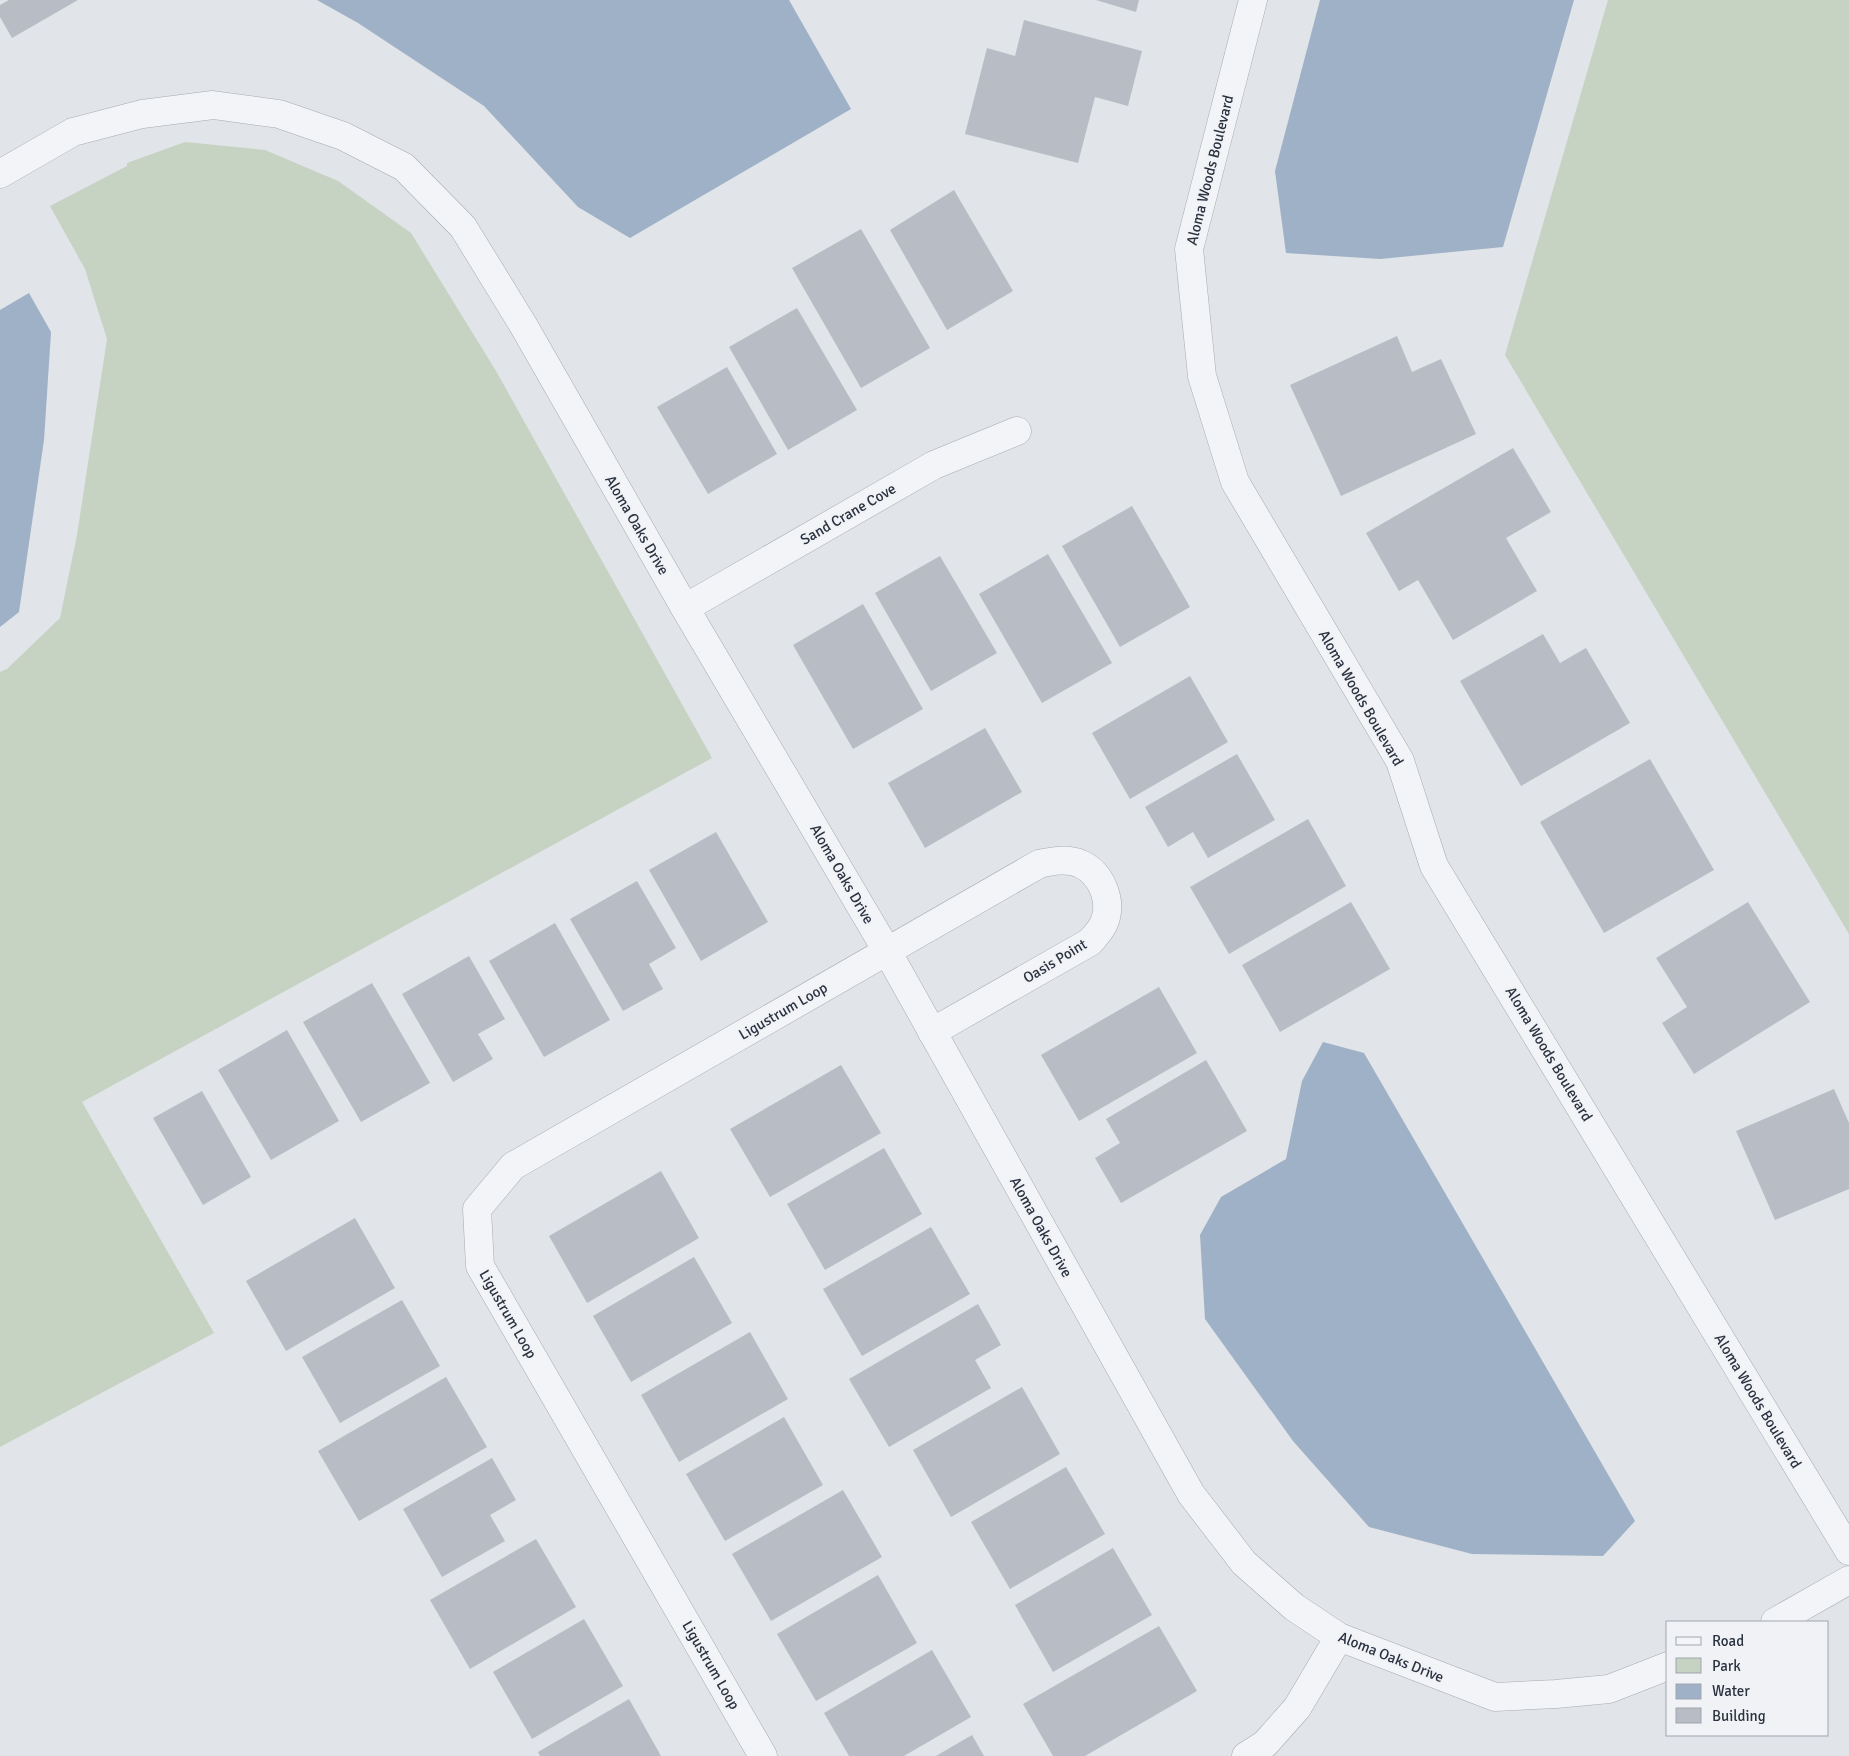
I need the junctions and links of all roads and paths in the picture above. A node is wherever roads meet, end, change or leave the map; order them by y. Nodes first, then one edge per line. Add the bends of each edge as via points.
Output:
1 (1253, 0) edge
2 (0, 174) edge
3 (1017, 432) dead end
4 (685, 608) junction
5 (887, 951) junction
6 (932, 1032) junction
7 (1849, 1551) edge
8 (1849, 1580) edge
9 (1777, 1621) edge
10 (1339, 1637) junction
11 (1666, 1667) edge
12 (763, 1756) edge
13 (1246, 1756) edge

1 - 7 street, Aloma Woods Boulevard via 1190,250 1202,376 1235,482 1400,761 1434,866
2 - 4 street, Aloma Oaks Drive via 73,132 142,114 213,105 279,114 344,136 404,167 463,227 522,323
3 - 4 street, Sand Crane Cove via 934,465
4 - 5 street, Aloma Oaks Drive
5 - 6 street, Aloma Oaks Drive
5 - 6 street, Oasis Point via 1039,864 1060,860 1081,864 1097,877 1105,893 1108,910 1104,925 1090,942
5 - 12 street, Ligustrum Loop via 513,1166 477,1210 480,1266
6 - 10 street, Aloma Oaks Drive via 1191,1494 1244,1563 1294,1607
8 - 9 street
10 - 11 street, Aloma Oaks Drive via 1495,1698 1609,1689
10 - 13 street via 1297,1708 1265,1744

